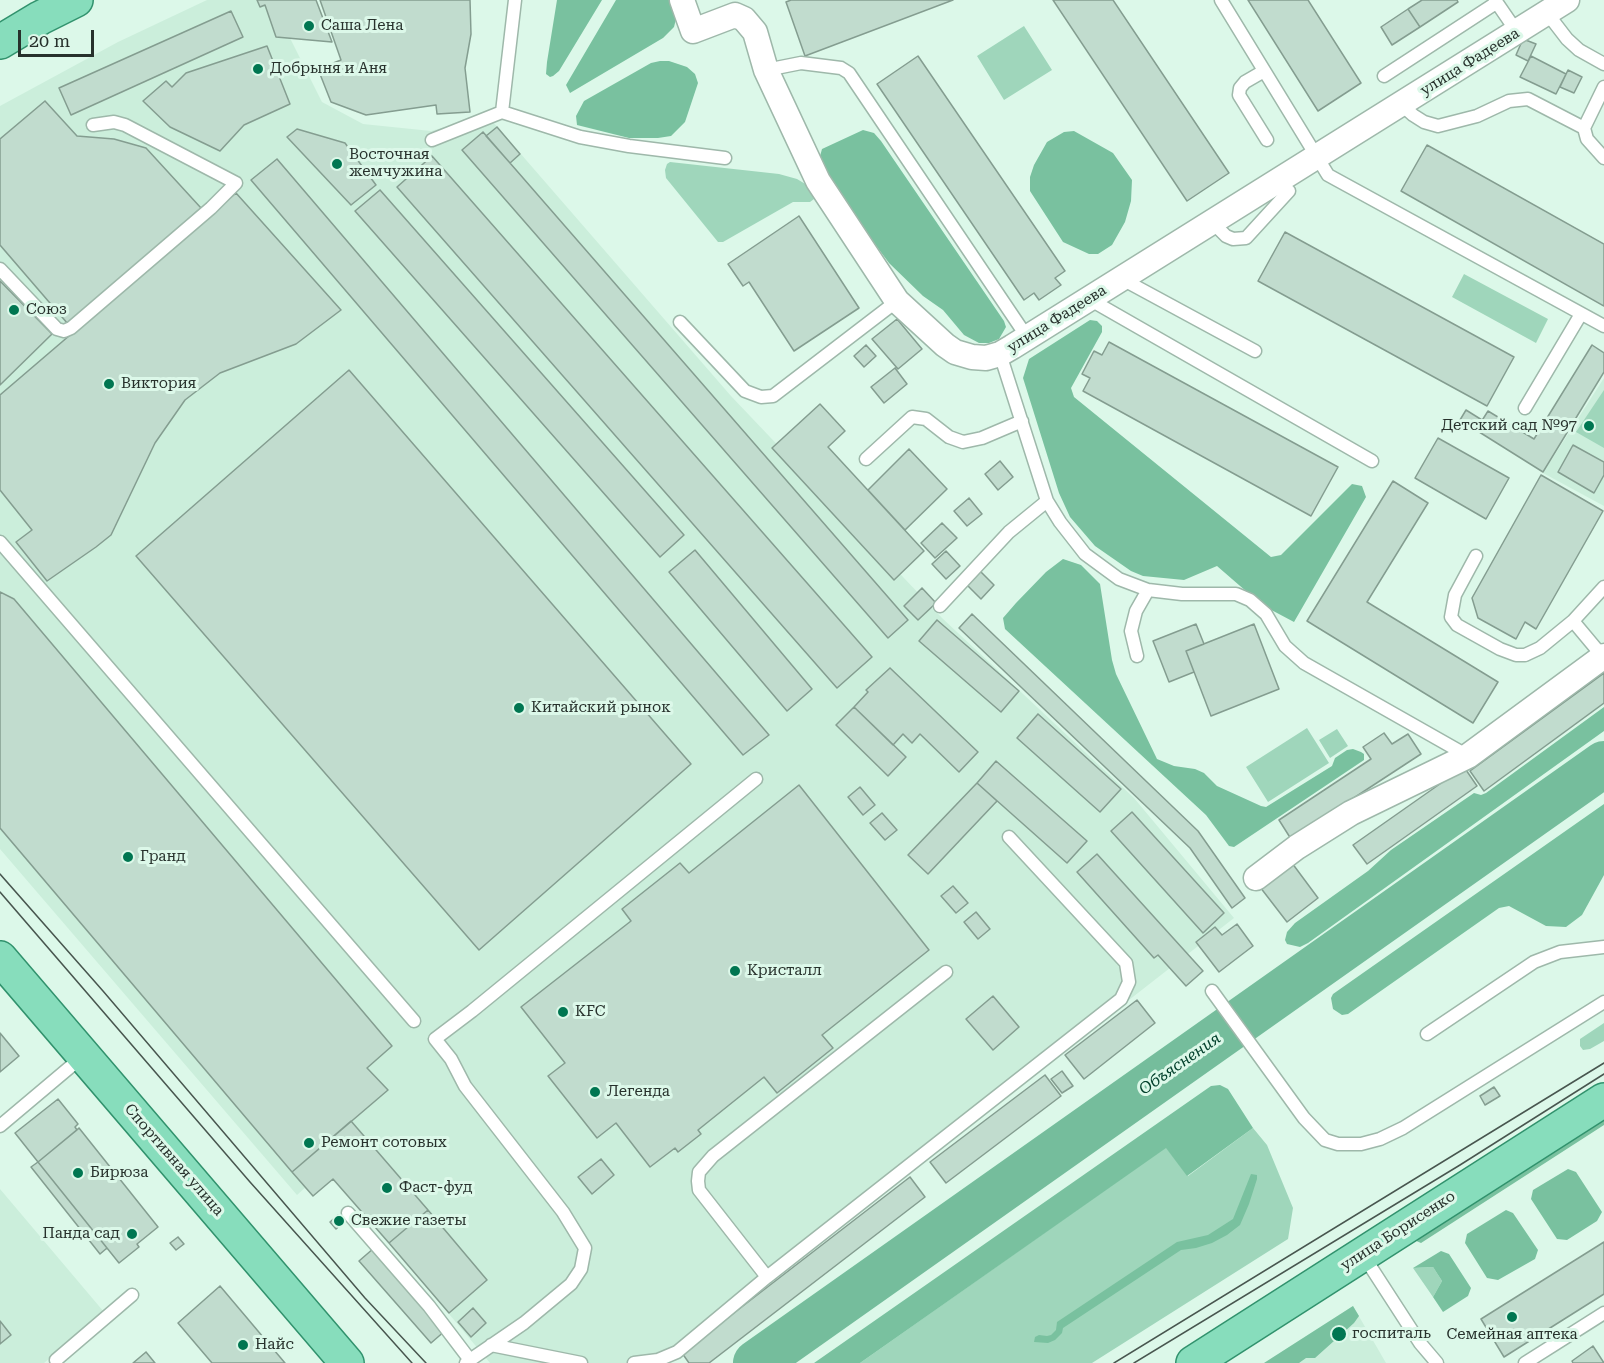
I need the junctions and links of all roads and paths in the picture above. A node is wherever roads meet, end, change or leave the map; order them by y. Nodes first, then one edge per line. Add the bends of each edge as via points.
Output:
1 (76, 0) edge
2 (515, 0) edge
3 (736, 0) edge
4 (1221, 0) edge
5 (1496, 1) edge
6 (1557, 6) edge
7 (685, 9) edge
8 (1516, 32) junction
9 (0, 42) edge
10 (1604, 64) edge
11 (766, 70) junction
12 (1264, 71) junction
13 (1384, 76) dead end
14 (1604, 87) edge
15 (1402, 105) junction
16 (502, 112) junction
17 (93, 125) dead end
18 (1584, 128) junction
19 (432, 140) dead end
20 (1267, 140) dead end
21 (725, 158) dead end
22 (1316, 158) junction
23 (1604, 158) edge
24 (1289, 191) dead end
25 (1212, 222) junction
26 (0, 269) edge
27 (1122, 279) junction
28 (1089, 299) junction
29 (897, 301) junction
30 (1581, 314) junction
31 (680, 322) dead end
32 (1604, 326) edge
33 (1027, 337) junction
34 (1255, 351) dead end
35 (1000, 354) junction
36 (1525, 408) dead end
37 (1022, 421) junction
38 (866, 459) dead end
39 (1372, 461) dead end
40 (1047, 501) junction
41 (0, 542) edge
42 (1476, 556) dead end
43 (1604, 587) edge
44 (1148, 590) junction
45 (940, 606) dead end
46 (1573, 621) junction
47 (1137, 656) dead end
48 (1603, 656) edge
49 (1468, 756) junction
50 (756, 779) dead end
51 (1009, 837) dead end
52 (1256, 878) dead end
53 (1604, 946) edge
54 (0, 958) edge
55 (946, 972) dead end
56 (1212, 991) dead end
57 (1604, 1002) edge
58 (414, 1021) dead end
59 (1427, 1034) dead end
60 (84, 1055) junction
61 (1604, 1101) edge
62 (0, 1126) edge
63 (348, 1212) dead end
64 (1362, 1254) junction
65 (767, 1277) junction
66 (132, 1295) dead end
67 (1604, 1313) edge
68 (491, 1345) junction
69 (56, 1360) dead end
70 (468, 1362) edge
71 (347, 1363) edge
72 (581, 1363) edge
73 (634, 1363) edge
74 (1193, 1363) edge
75 (1437, 1363) edge
76 (1524, 1363) edge

1 - 9 main road
2 - 16 lane
3 - 7 street
4 - 12 lane
5 - 8 lane
5 - 13 lane
6 - 8 street, улица Фадеева
6 - 10 lane via 1567,39
7 - 11 street, улица Фадеева via 693,31 735,15 744,20 755,32
8 - 15 street, улица Фадеева
11 - 29 street, улица Фадеева via 818,181
11 - 33 lane via 801,63 840,68 849,73
12 - 20 lane via 1245,82 1239,95
12 - 22 lane
14 - 18 lane
15 - 18 lane via 1424,122 1438,126 1477,116 1509,101 1528,99
15 - 22 street, улица Фадеева
16 - 19 lane
16 - 21 lane via 580,137
17 - 26 lane via 125,125 236,183 71,328 57,329
18 - 23 lane via 1587,139
22 - 25 street, улица Фадеева
22 - 30 lane via 1338,182
24 - 25 lane via 1246,238 1233,239
25 - 27 street, улица Фадеева
27 - 28 street, улица Фадеева
27 - 34 lane
28 - 33 street, улица Фадеева
28 - 39 lane
29 - 31 lane via 773,396 761,397 745,391
29 - 35 street, улица Фадеева via 956,352 986,358
30 - 32 lane
30 - 36 lane
33 - 35 street, улица Фадеева
35 - 37 lane
37 - 38 lane via 963,442 926,419 912,417
37 - 40 lane
40 - 44 lane via 1085,554 1119,579
40 - 45 lane via 1009,532
41 - 58 lane
42 - 46 lane via 1455,595 1451,617 1457,625 1500,649 1526,655
43 - 46 lane
44 - 47 lane via 1131,631
44 - 49 lane via 1236,594 1250,600 1266,614 1285,646 1304,663
46 - 48 lane
48 - 49 street
49 - 52 street via 1351,813
50 - 68 lane via 435,1039 465,1086 563,1212 585,1248 581,1269 571,1284
51 - 65 lane via 1126,963 1129,982 1121,999
53 - 59 lane via 1560,952 1534,962
54 - 60 main road, Спортивная улица
55 - 65 lane via 713,1156 699,1172 699,1190
56 - 57 lane via 1297,1109 1325,1140 1338,1144 1361,1144 1403,1128
60 - 62 lane
60 - 71 main road, Спортивная улица
61 - 64 main road, улица Борисенко
63 - 70 lane via 429,1306
64 - 74 main road, улица Борисенко
64 - 75 lane
65 - 73 lane via 677,1352 658,1360
66 - 69 lane
67 - 76 lane
68 - 70 lane
68 - 72 lane

